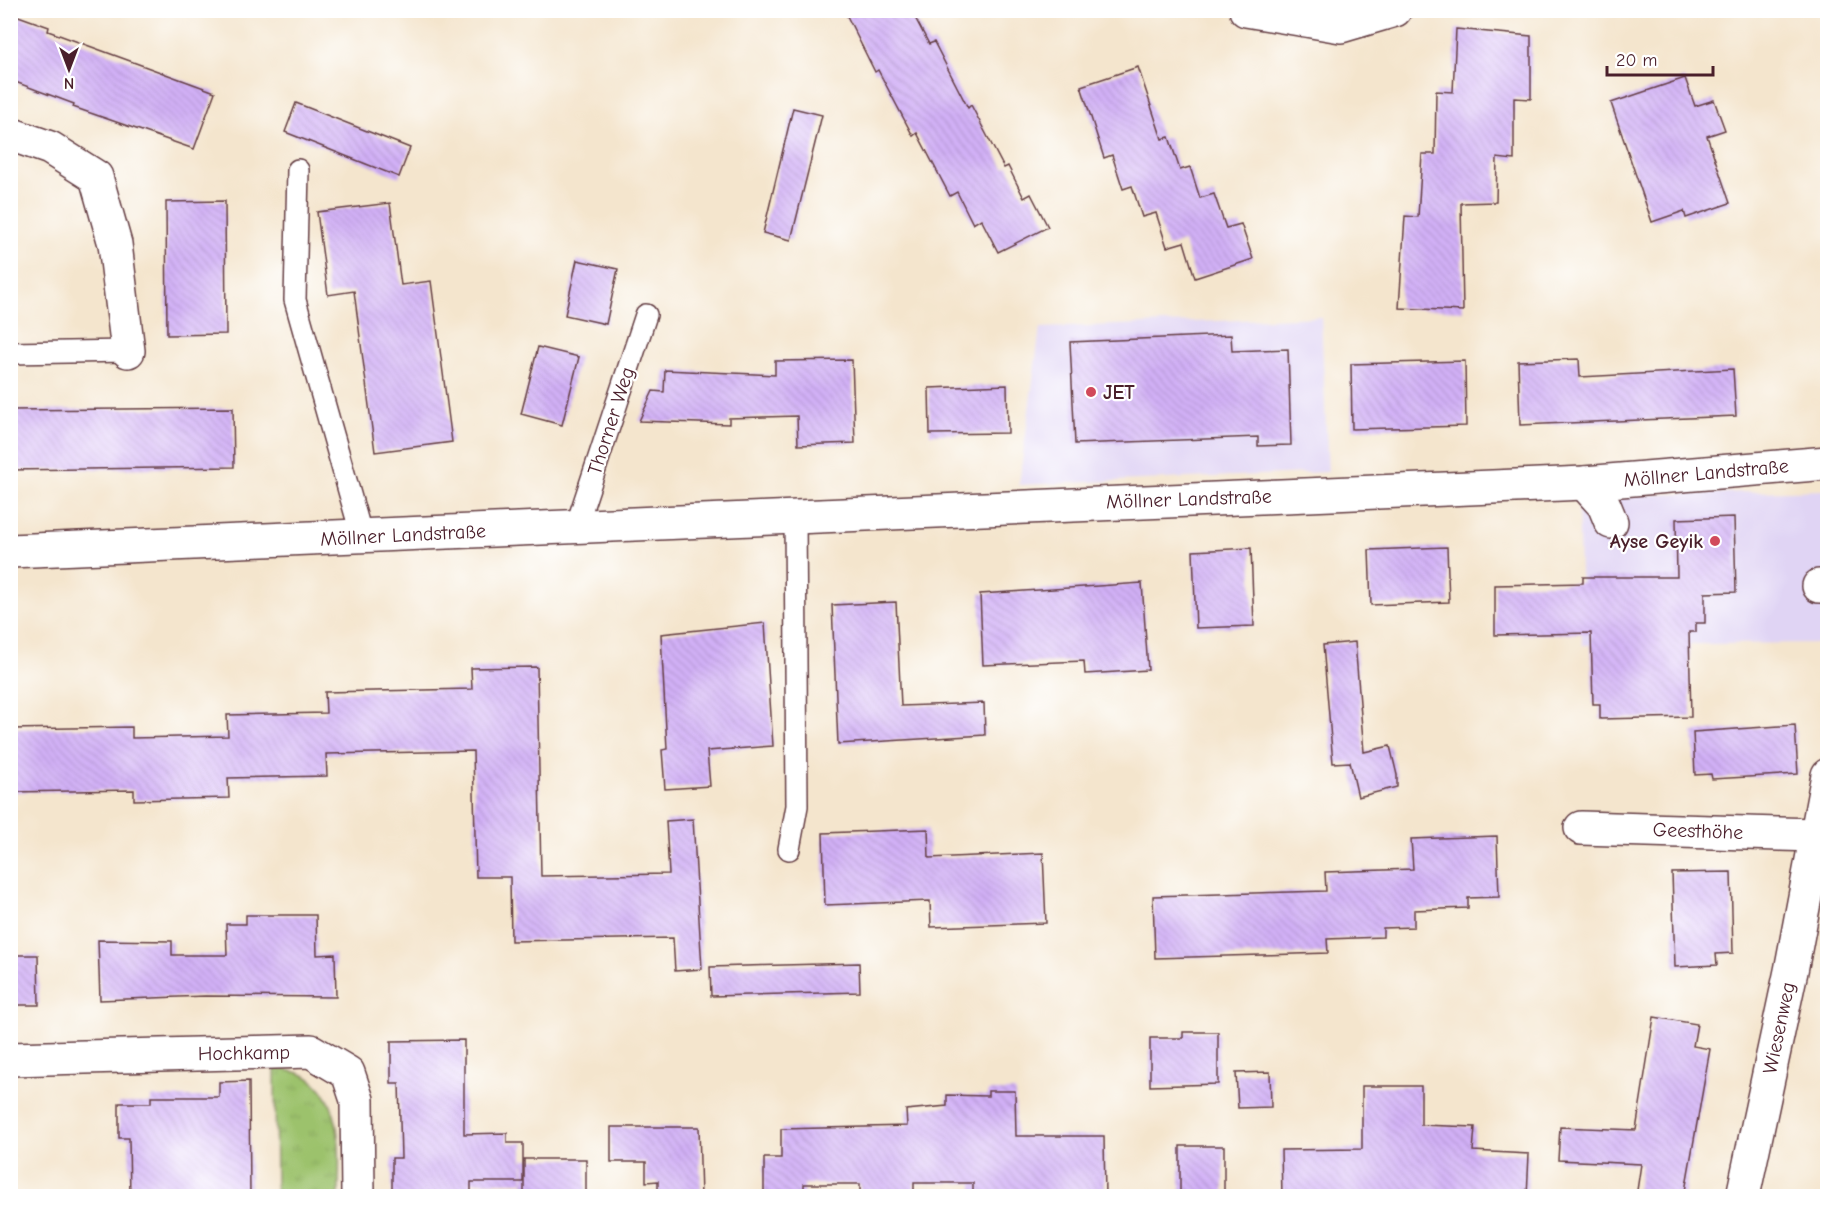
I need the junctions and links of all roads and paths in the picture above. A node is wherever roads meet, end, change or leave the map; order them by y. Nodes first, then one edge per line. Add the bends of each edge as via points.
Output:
1 (1246, 10) edge
2 (1395, 10) edge
3 (10, 134) edge
4 (298, 170) dead end
5 (646, 315) dead end
6 (128, 351) joint
7 (10, 353) edge
8 (1827, 463) edge
9 (1584, 483) junction
10 (795, 515) junction
11 (1611, 522) dead end
12 (576, 526) junction
13 (362, 537) junction
14 (10, 551) edge
15 (1827, 775) edge
16 (1581, 828) dead end
17 (789, 849) dead end
18 (1818, 852) edge
19 (10, 1059) edge
20 (358, 1197) edge
21 (1743, 1197) edge

1 - 2 main road via 1341,26
3 - 6 main road via 50,148 96,177 116,244
4 - 13 lane via 295,300
5 - 12 lane, Thorner Weg
6 - 7 lane
8 - 9 main road, Möllner Landstraße
9 - 10 main road, Möllner Landstraße
9 - 11 main road, Möllner Landstraße via 1604,505
10 - 12 main road, Möllner Landstraße
10 - 17 lane via 797,806
12 - 13 main road, Möllner Landstraße
13 - 14 main road, Möllner Landstraße
15 - 18 main road, Wiesenweg
16 - 18 main road, Geesthöhe
18 - 21 main road, Wiesenweg
19 - 20 main road, Hochkamp via 311,1052 348,1073 357,1100

